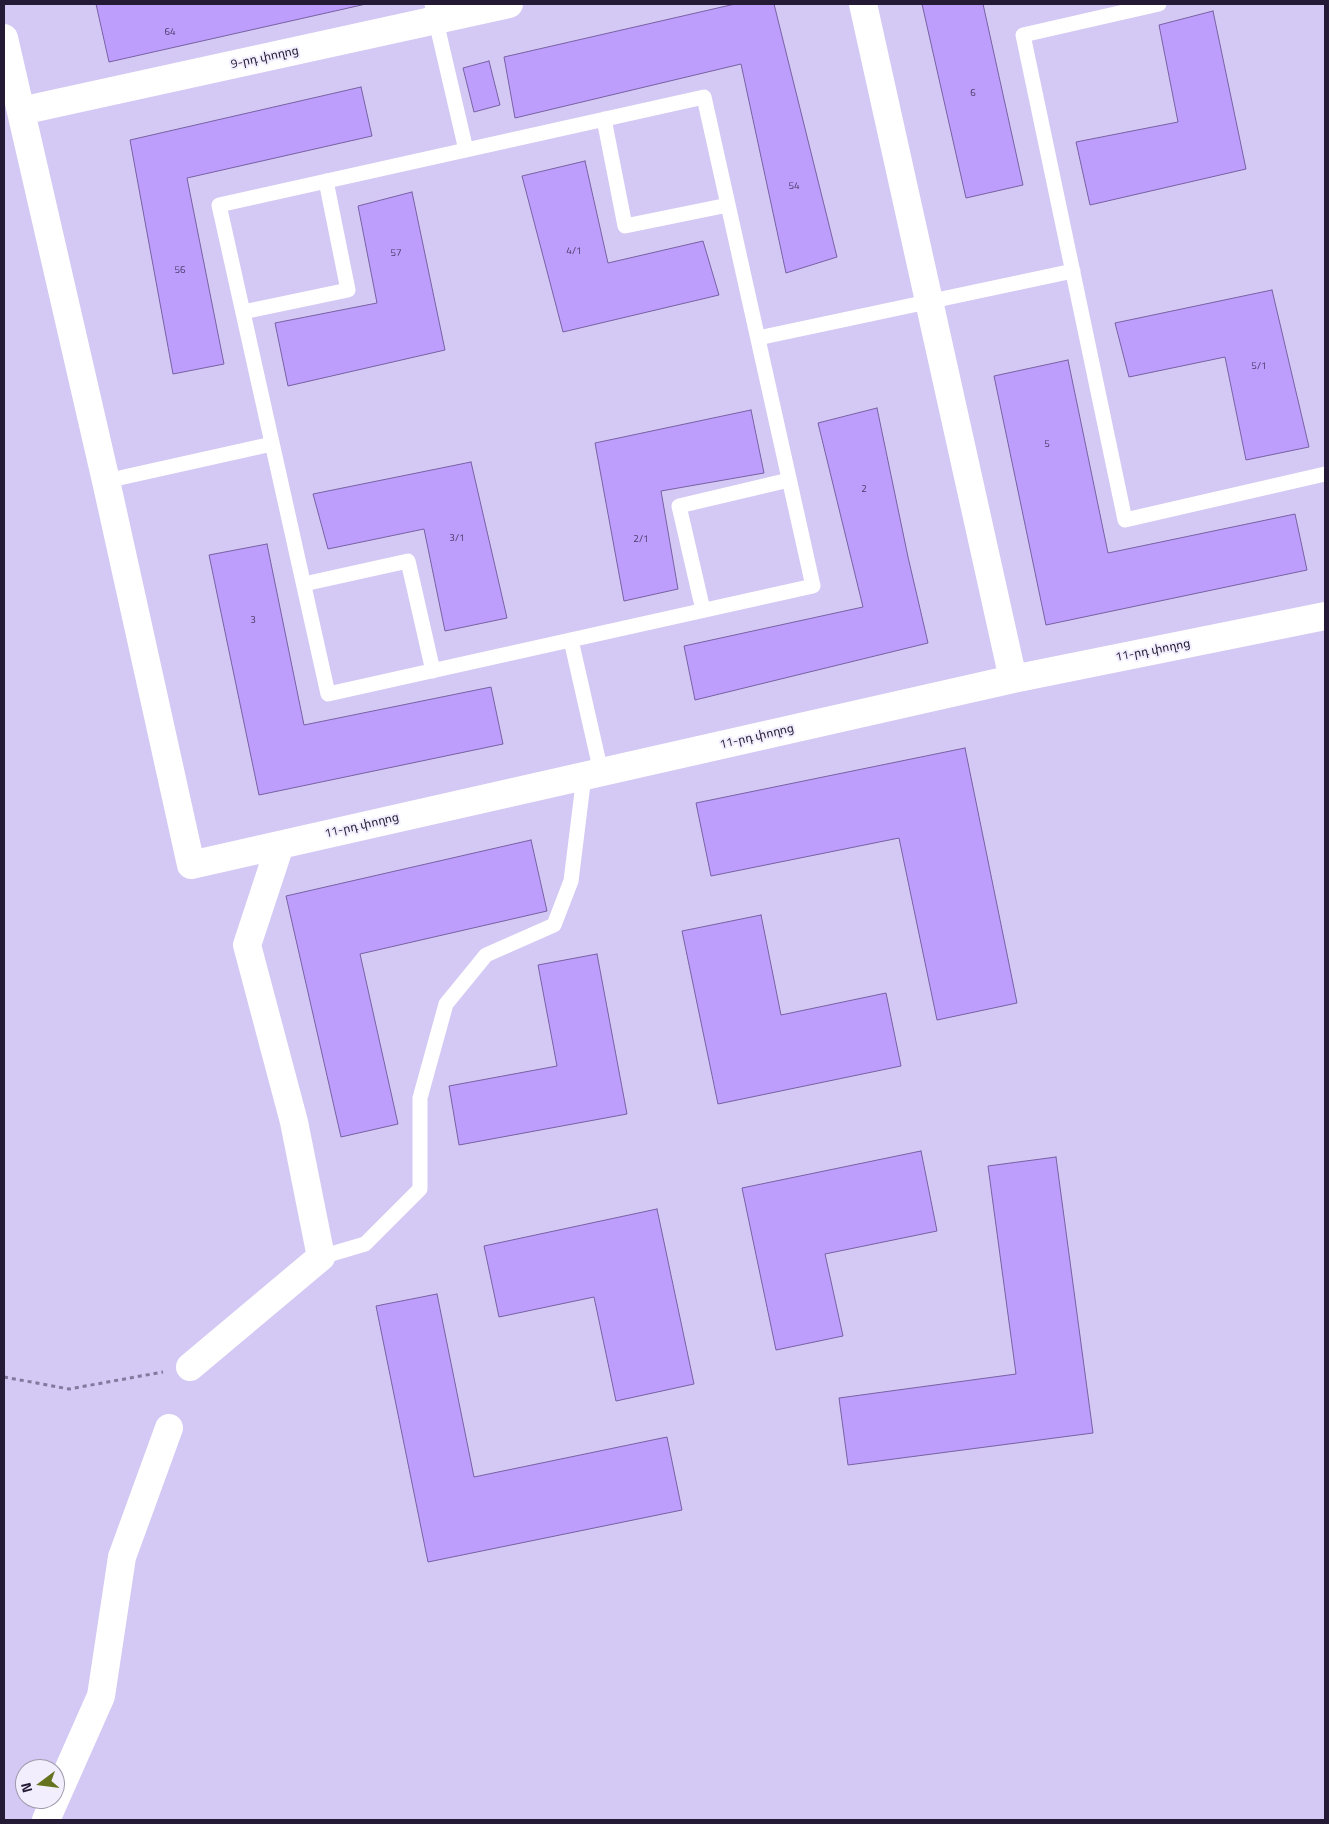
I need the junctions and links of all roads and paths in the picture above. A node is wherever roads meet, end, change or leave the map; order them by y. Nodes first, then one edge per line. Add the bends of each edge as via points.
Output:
1 (509, 4) edge
2 (863, 4) edge
3 (1159, 4) edge
4 (434, 12) edge
5 (4, 38) edge
6 (21, 112) junction
7 (604, 119) junction
8 (466, 150) junction
9 (326, 181) junction
10 (728, 206) junction
11 (1072, 271) junction
12 (929, 301) junction
13 (243, 312) junction
14 (758, 338) junction
15 (272, 444) junction
16 (1325, 474) edge
17 (789, 480) junction
18 (106, 481) junction
19 (304, 584) junction
20 (703, 610) junction
21 (1325, 616) edge
22 (571, 640) junction
23 (433, 671) junction
24 (1013, 679) junction
25 (593, 774) junction
26 (280, 844) junction
27 (321, 1257) junction
28 (190, 1367) joint
29 (4, 1377) edge
30 (168, 1428) dead end
31 (46, 1820) edge

1 - 4 street, 9-րդ փողոց
2 - 12 street
3 - 11 lane via 1023,35
4 - 6 street, 9-րդ փողոց
4 - 8 lane
5 - 6 street
6 - 18 street
7 - 8 lane
7 - 10 lane via 625,226
7 - 10 lane via 704,97
8 - 9 lane
9 - 13 lane via 348,290
9 - 13 lane via 219,205
10 - 14 lane
11 - 12 lane
11 - 16 lane via 1125,520
12 - 14 lane
12 - 24 street
13 - 15 lane
14 - 17 lane
15 - 18 lane
15 - 19 lane
17 - 20 lane via 679,506
17 - 20 lane via 813,586
18 - 26 street, 11-րդ փողոց via 191,865
19 - 23 lane via 408,561
19 - 23 lane via 328,694
20 - 22 lane
21 - 24 street, 11-րդ փողոց
22 - 23 lane
22 - 25 lane
24 - 25 street, 11-րդ փողոց
25 - 26 street, 11-րդ փողոց
25 - 27 lane via 571,881 554,925 486,955 446,1004 420,1098 420,1189 365,1244
26 - 27 street via 247,946 294,1122
27 - 28 street
28 - 29 path via 69,1389
30 - 31 street via 122,1557 101,1696

